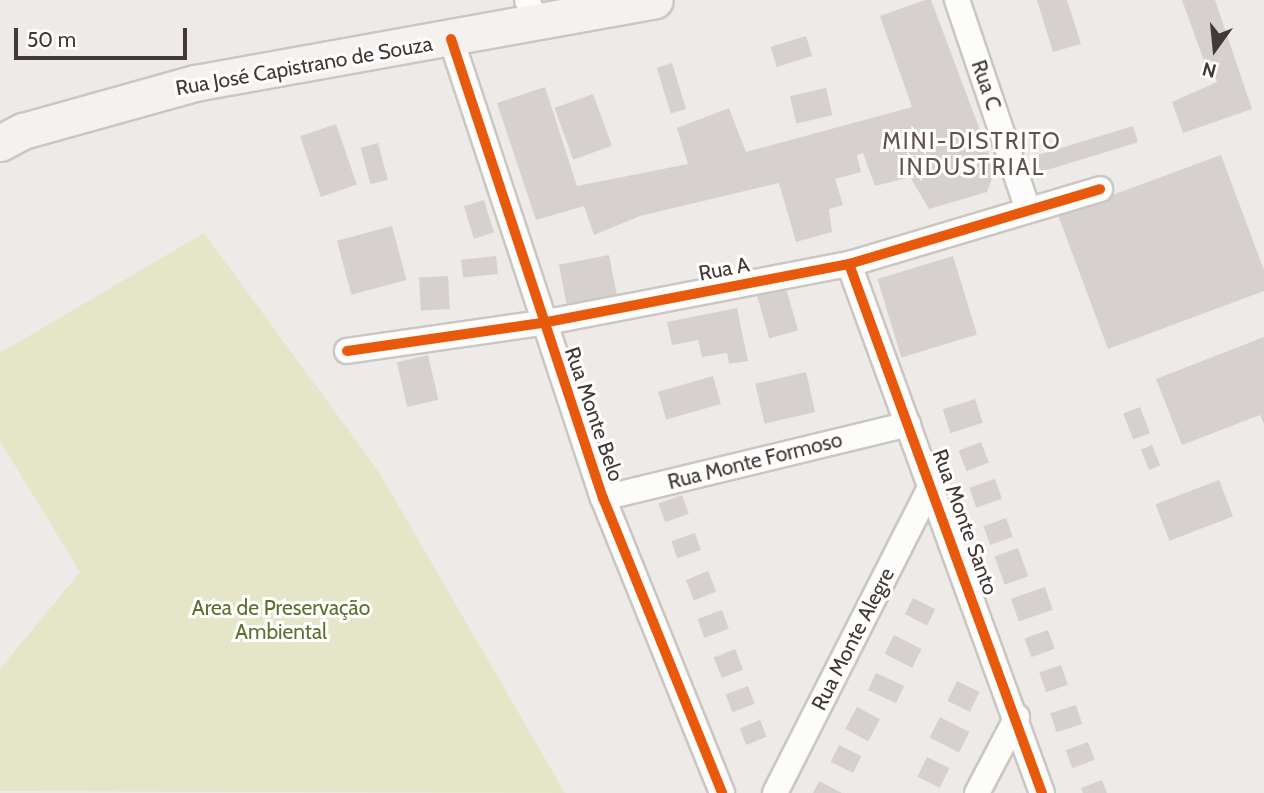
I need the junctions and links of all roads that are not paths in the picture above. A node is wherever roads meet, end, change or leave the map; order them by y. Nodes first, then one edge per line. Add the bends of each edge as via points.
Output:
1 (656, 0) edge
2 (957, 0) edge
3 (532, 11) edge
4 (451, 39) junction
5 (0, 143) edge
6 (1100, 189) dead end
7 (1028, 210) junction
8 (849, 264) junction
9 (542, 323) junction
10 (347, 351) dead end
11 (908, 424) junction
12 (931, 485) junction
13 (603, 498) junction
14 (1017, 717) junction
15 (722, 793) edge
16 (775, 793) edge
17 (977, 793) edge
18 (1042, 793) edge

1 - 3 main road, Rua José Capistrano de Souza
2 - 7 street, Rua C
3 - 4 main road, Rua José Capistrano de Souza
4 - 5 main road, Rua José Capistrano de Souza via 195,83 23,131
4 - 9 street, Rua Monte Belo
6 - 7 street, Rua A
7 - 8 street, Rua A
8 - 9 street, Rua A
8 - 11 street, Rua Monte Santo
9 - 10 street, Rua A
9 - 13 street, Rua Monte Belo
11 - 12 street, Rua Monte Santo
11 - 13 street, Rua Monte Formoso
12 - 14 street, Rua Monte Santo
12 - 16 street, Rua Monte Alegre
13 - 15 street, Rua Monte Belo
14 - 17 street
14 - 18 street, Rua Monte Santo

